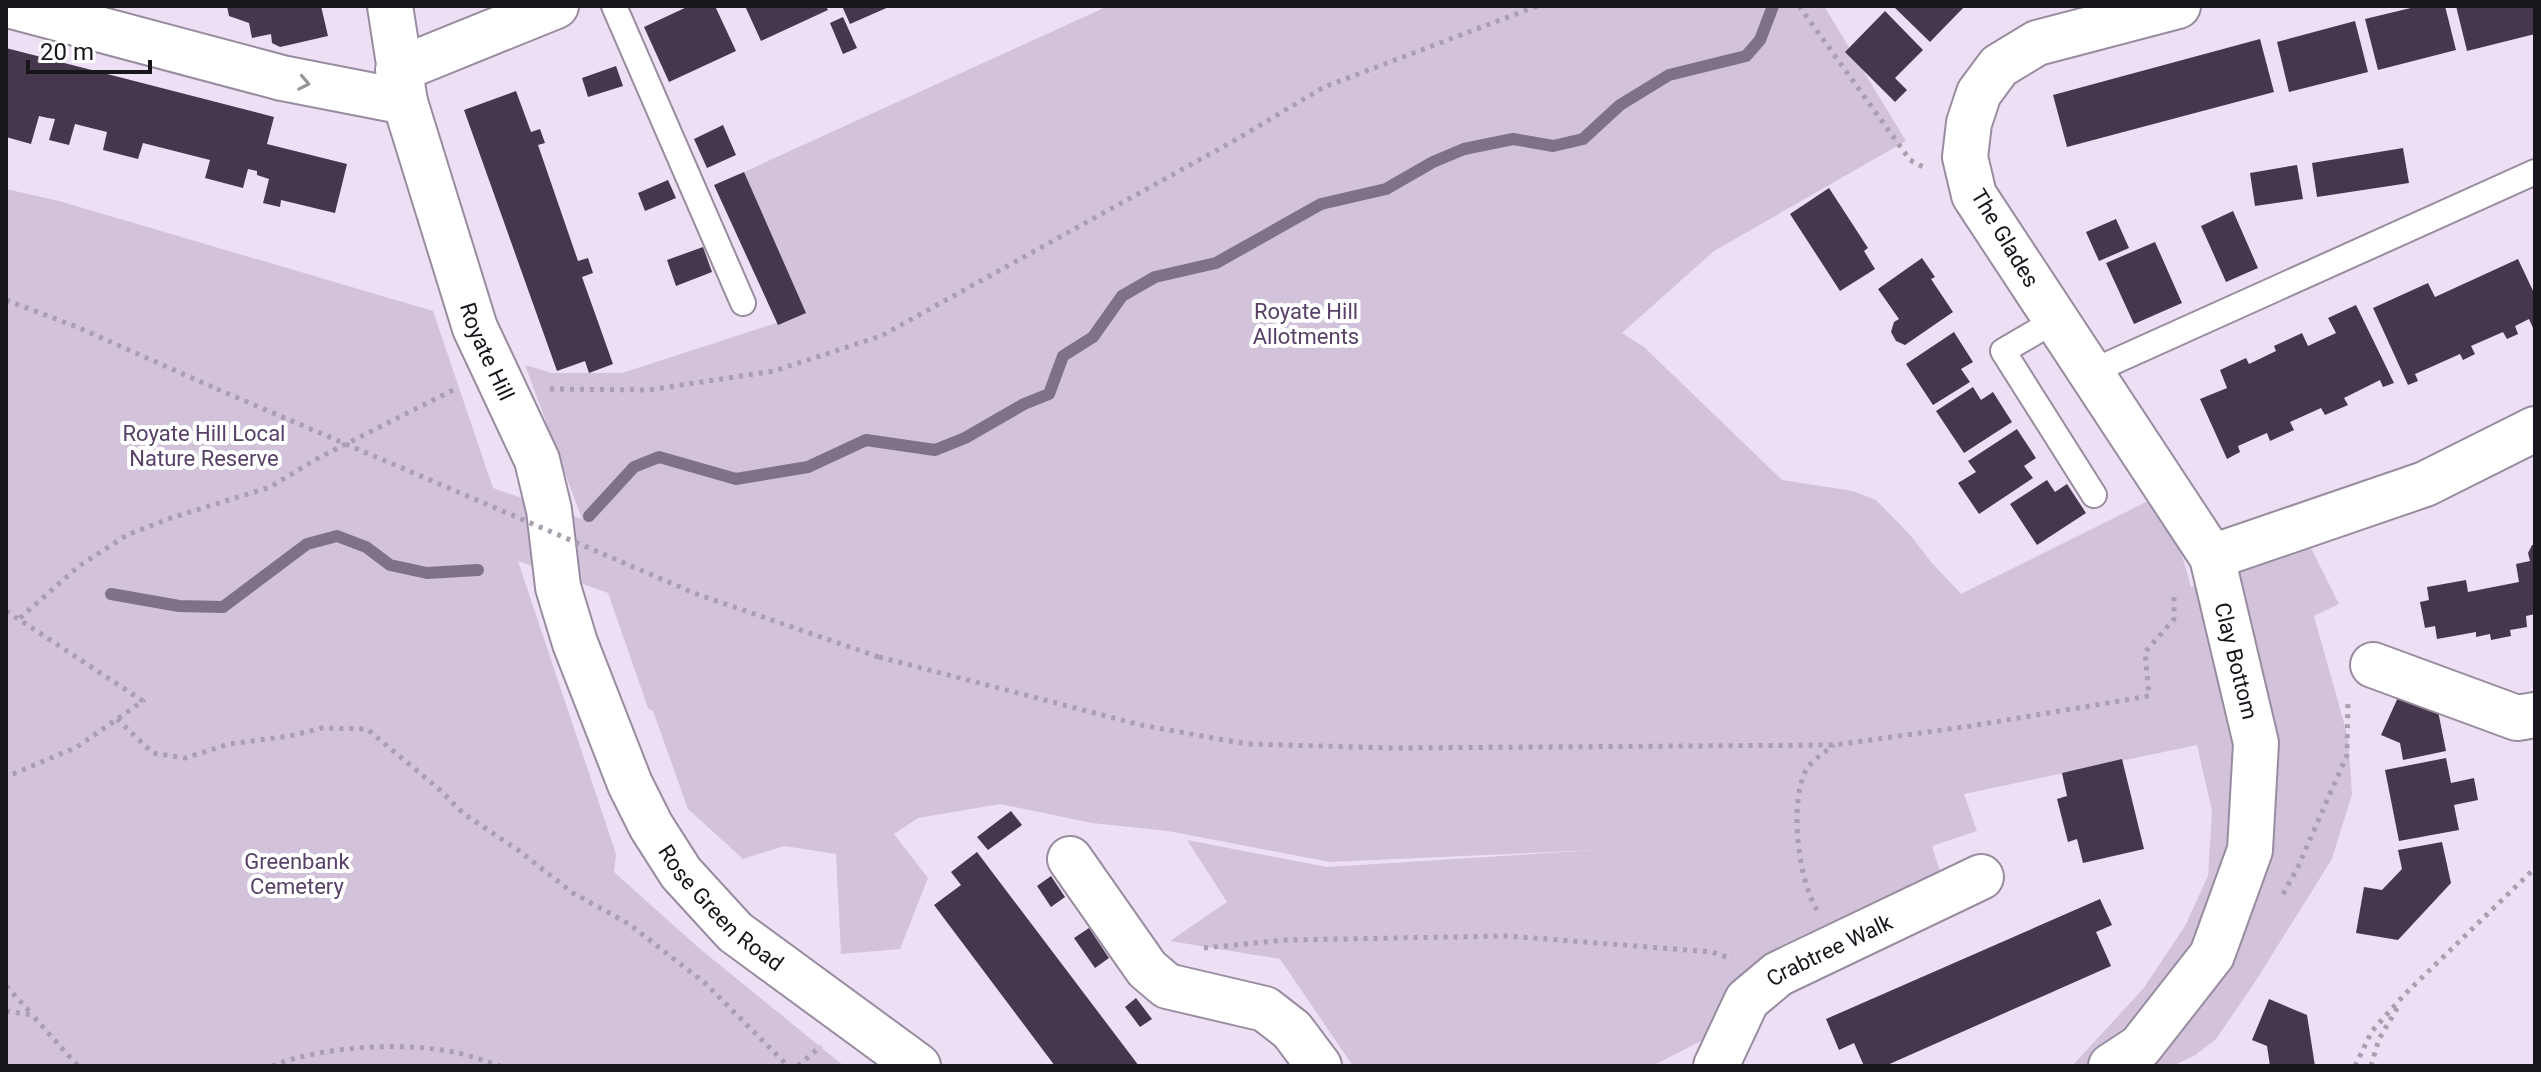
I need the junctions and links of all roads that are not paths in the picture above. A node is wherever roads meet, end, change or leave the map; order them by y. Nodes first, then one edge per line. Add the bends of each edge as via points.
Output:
1 (12, 6) edge
2 (390, 6) edge
3 (556, 6) edge
4 (614, 6) edge
5 (2178, 6) edge
6 (402, 86) junction
7 (2535, 172) edge
8 (743, 303) dead end
9 (2056, 320) junction
10 (2091, 372) junction
11 (2535, 429) edge
12 (2094, 495) dead end
13 (2206, 549) junction
14 (2373, 665) dead end
15 (596, 690) joint
16 (2535, 715) edge
17 (1070, 859) dead end
18 (1981, 877) dead end
19 (918, 1066) edge
20 (1319, 1066) edge
21 (1716, 1066) edge
22 (2111, 1066) edge

1 -> 6 street via 282,78
2 - 6 street, Royate Hill
3 - 6 street
4 - 8 lane
5 - 9 street, The Glades via 2037,43 1999,66 1979,93 1965,157 1974,195
6 - 15 street, Royate Hill via 475,328 537,460 558,587
7 - 10 lane
9 - 10 street, The Glades
9 - 12 lane via 1998,342
10 - 13 street, The Glades
11 - 13 street via 2425,484
13 - 22 street, Clay Bottom via 2256,743 2250,850 2212,955 2140,1047
14 - 16 street via 2517,718
15 - 19 street, Rose Green Road via 630,784 681,873 735,932
17 - 20 street via 1147,969 1167,986 1265,1009 1292,1030
18 - 21 street, Crabtree Walk via 1778,974 1747,1000

